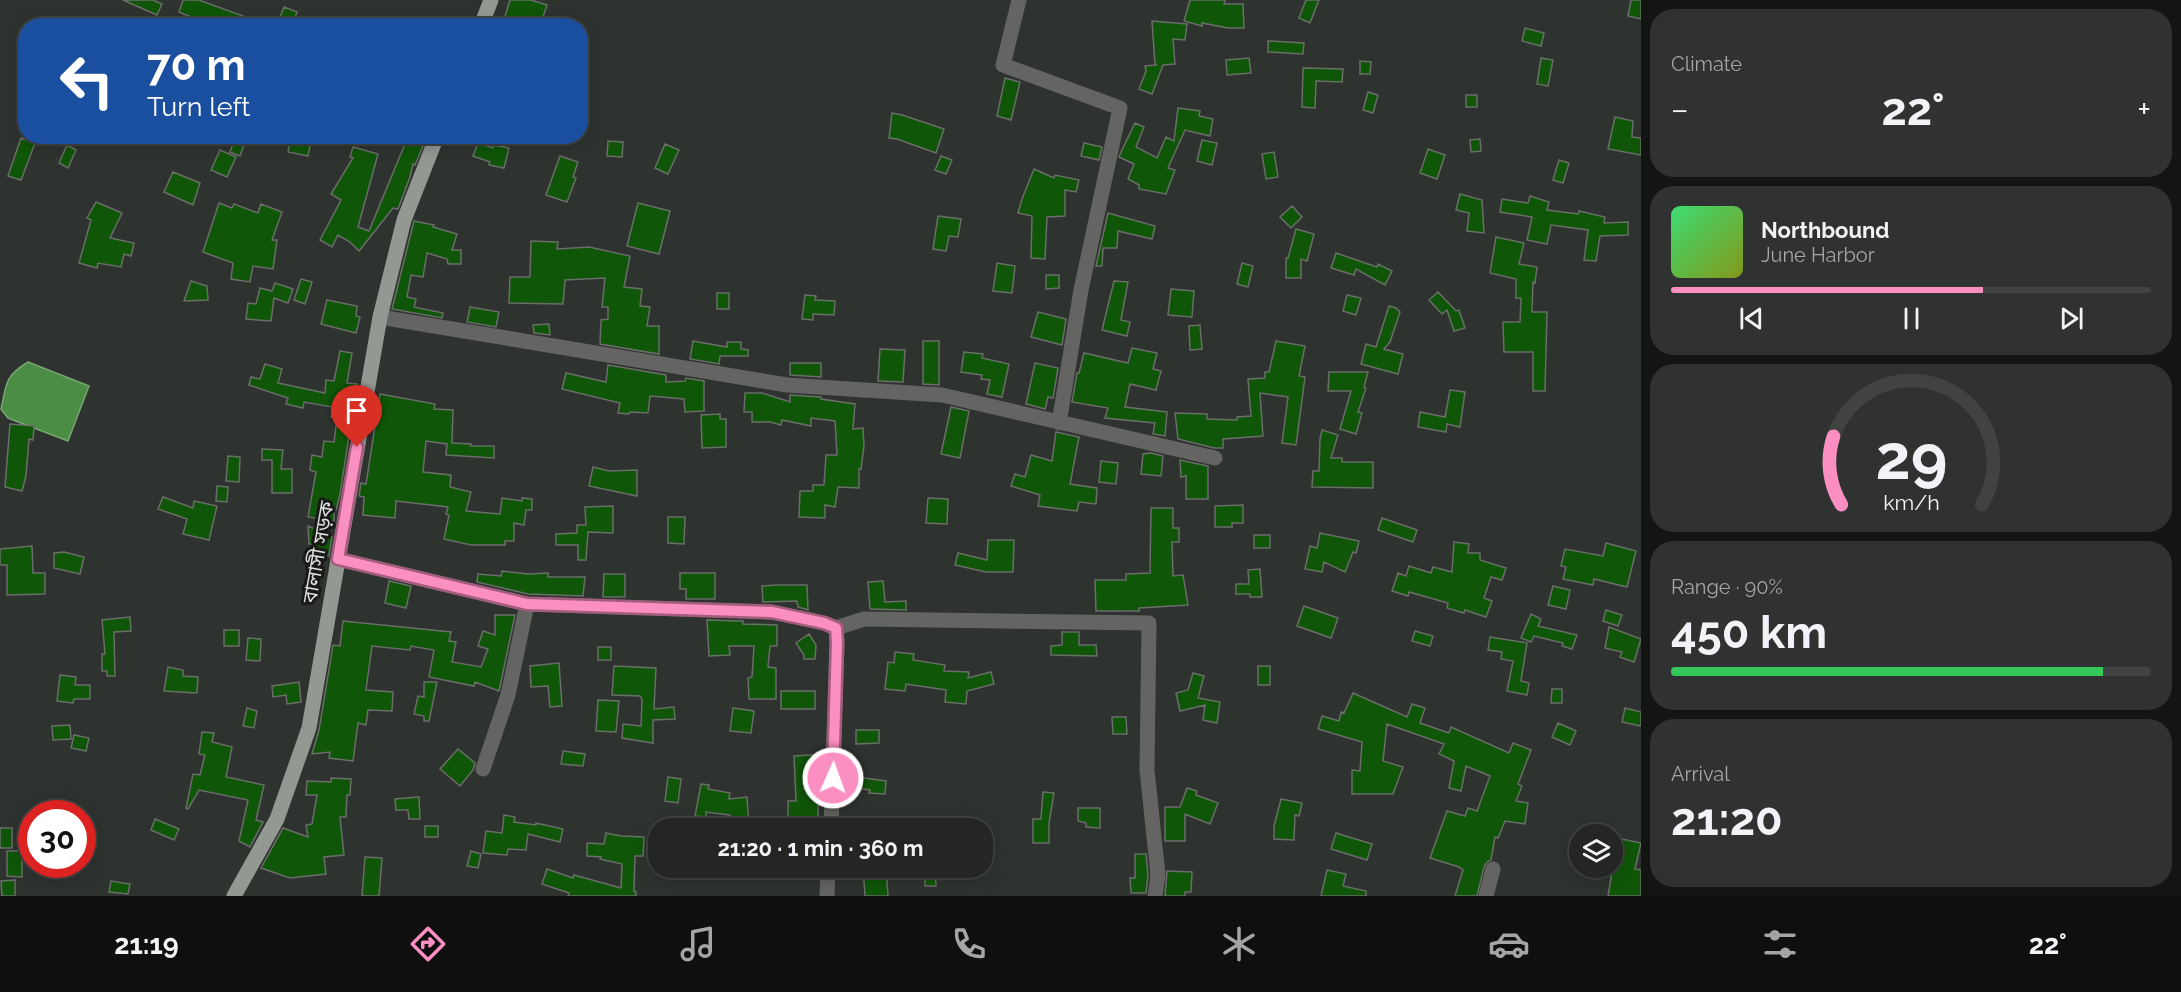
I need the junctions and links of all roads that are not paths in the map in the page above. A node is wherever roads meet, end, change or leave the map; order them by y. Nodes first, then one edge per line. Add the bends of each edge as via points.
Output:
1 (491, 0) edge
2 (1019, 0) edge
3 (484, 18) edge
4 (434, 144) edge
5 (380, 317) junction
6 (1059, 423) junction
7 (1215, 458) dead end
8 (338, 559) junction
9 (527, 604) junction
10 (836, 628) junction
11 (483, 769) dead end
12 (831, 818) edge
13 (1493, 869) dead end
14 (828, 878) edge
15 (234, 896) edge
16 (827, 896) edge
17 (1155, 896) edge
18 (1486, 896) edge

1 - 3 main road
2 - 6 street via 1003,65 1120,108 1081,290
4 - 5 main road, বালাসী সড়ক via 404,220
5 - 6 street via 787,385 942,395
5 - 8 main road, বালাসী সড়ক
6 - 7 street
8 - 9 street
8 - 15 main road, বালাসী সড়ক via 309,728 276,819
9 - 10 street via 772,612
9 - 11 street via 508,695
10 - 12 street
10 - 17 street via 864,619 1149,622 1147,770 1158,875
13 - 18 street
14 - 16 street

